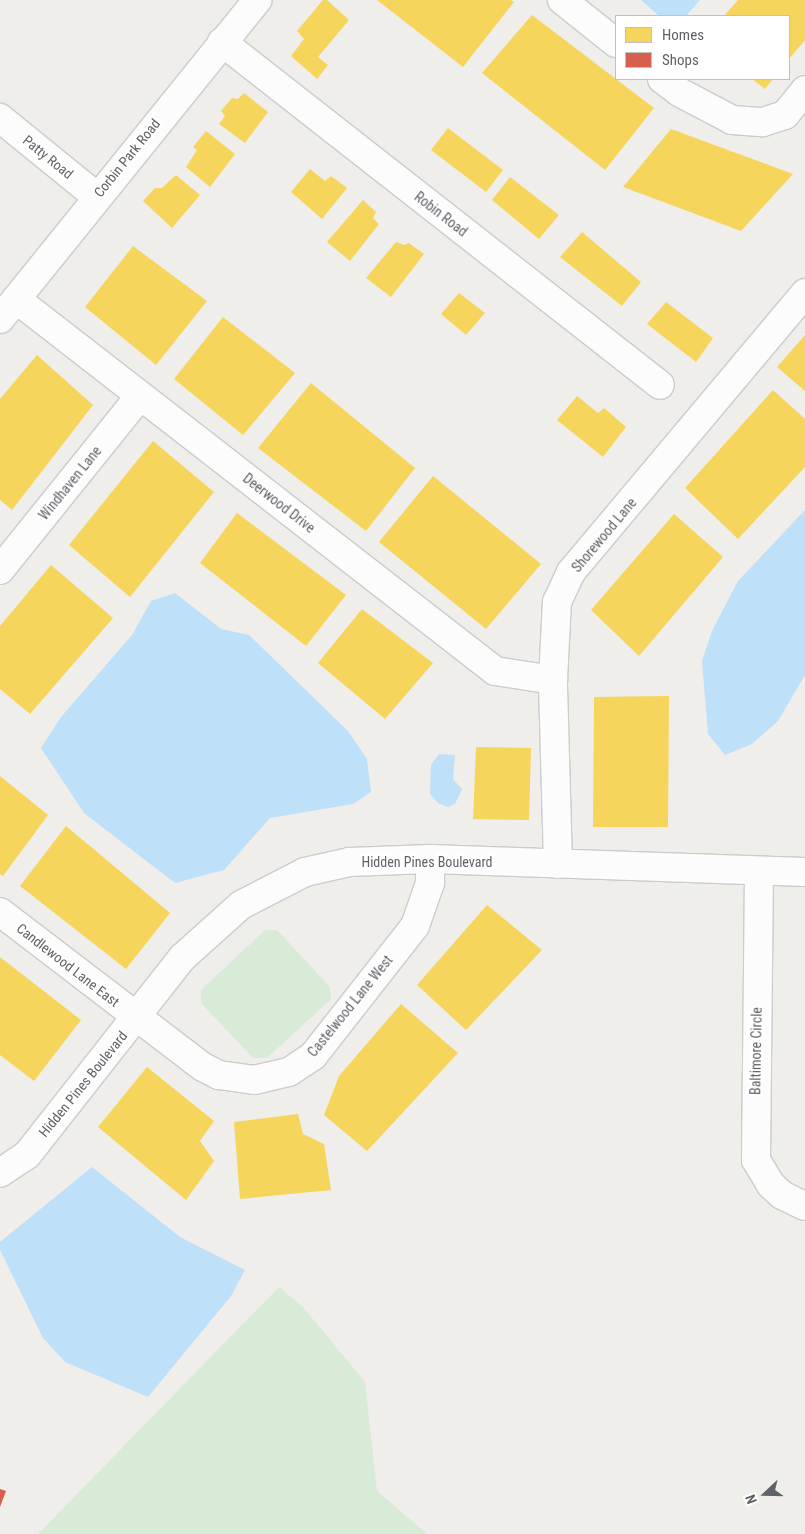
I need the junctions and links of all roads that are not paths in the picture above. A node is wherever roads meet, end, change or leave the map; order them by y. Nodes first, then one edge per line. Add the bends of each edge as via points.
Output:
1 (257, 0) edge
2 (562, 0) edge
3 (222, 42) junction
4 (615, 42) edge
5 (663, 80) edge
6 (805, 90) edge
7 (0, 118) edge
8 (96, 196) junction
9 (805, 293) edge
10 (8, 309) edge
11 (660, 385) dead end
12 (140, 396) junction
13 (0, 570) edge
14 (554, 680) junction
15 (430, 859) junction
16 (558, 864) junction
17 (759, 872) junction
18 (805, 872) edge
19 (0, 912) edge
20 (136, 1018) junction
21 (0, 1174) edge
22 (805, 1206) edge

1 - 3 street, Corbin Park Road
2 - 4 street
3 - 8 street, Corbin Park Road
3 - 11 street, Robin Road
5 - 6 street via 732,120 755,122 785,115
7 - 8 street, Patty Road
8 - 10 street, Corbin Park Road
9 - 14 street, Shorewood Lane via 571,572 557,602
10 - 12 street, Deerwood Drive
12 - 13 street, Windhaven Lane
12 - 14 street, Deerwood Drive via 495,671
14 - 16 street, Shorewood Lane
15 - 16 street, Hidden Pines Boulevard
15 - 20 street, Hidden Pines Boulevard via 348,862 305,872 240,906 183,957
15 - 20 street, Castelwood Lane West via 430,883 415,926 312,1056 289,1072 254,1080 219,1075 203,1068
16 - 17 street, Hidden Pines Boulevard
17 - 18 street, Hidden Pines Boulevard
17 - 22 street, Baltimore Circle via 756,1160 782,1195
19 - 20 street, Candlewood Lane East
20 - 21 street, Hidden Pines Boulevard via 27,1155

